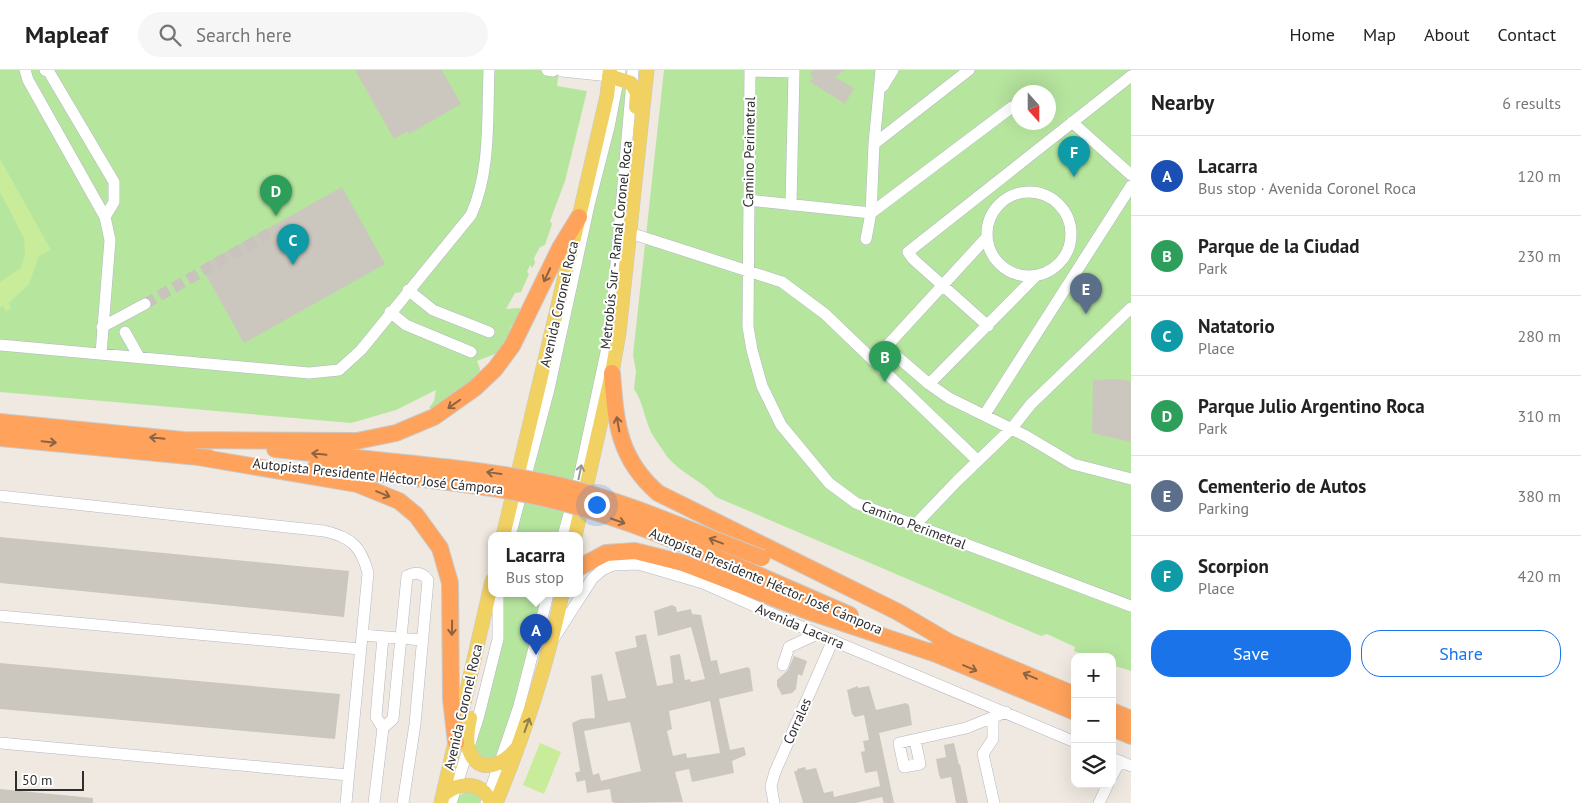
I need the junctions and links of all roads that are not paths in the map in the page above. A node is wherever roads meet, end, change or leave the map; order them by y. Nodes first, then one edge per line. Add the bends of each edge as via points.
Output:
1 (26, 70) edge
2 (45, 70) edge
3 (489, 70) edge
4 (546, 70) edge
5 (647, 70) edge
6 (750, 70) edge
7 (881, 70) edge
8 (893, 70) edge
9 (969, 70) edge
10 (558, 71) edge
11 (794, 71) edge
12 (620, 74) edge
13 (1126, 75) edge
14 (879, 88) junction
15 (1011, 108) edge
16 (1072, 122) junction
17 (874, 144) junction
18 (637, 152) junction
19 (1131, 175) edge
20 (992, 184) junction
21 (1131, 186) edge
22 (748, 200) junction
23 (1004, 201) junction
24 (791, 205) junction
25 (872, 213) junction
26 (105, 216) junction
27 (579, 217) junction
28 (630, 233) junction
29 (987, 237) junction
30 (866, 239) dead end
31 (748, 270) junction
32 (1036, 276) junction
33 (943, 285) junction
34 (408, 290) junction
35 (144, 304) tunnel mouth
36 (1131, 308) edge
37 (390, 312) junction
38 (988, 326) junction
39 (102, 327) junction
40 (125, 332) dead end
41 (489, 332) dead end
42 (0, 345) edge
43 (471, 352) dead end
44 (101, 354) junction
45 (139, 358) junction
46 (612, 373) junction
47 (929, 384) junction
48 (985, 414) junction
49 (0, 422) edge
50 (1012, 428) junction
51 (0, 438) edge
52 (183, 440) junction
53 (198, 457) junction
54 (977, 460) junction
55 (366, 465) junction
56 (1131, 479) edge
57 (0, 496) edge
58 (915, 526) junction
59 (504, 532) edge
60 (511, 532) edge
61 (564, 532) edge
62 (576, 532) edge
63 (583, 565) edge
64 (583, 593) edge
65 (488, 597) edge
66 (498, 597) edge
67 (547, 597) edge
68 (561, 597) edge
69 (580, 597) edge
70 (1131, 606) edge
71 (0, 616) edge
72 (817, 634) junction
73 (362, 635) junction
74 (383, 637) junction
75 (401, 638) junction
76 (423, 640) junction
77 (832, 640) junction
78 (552, 641) junction
79 (944, 648) junction
80 (360, 649) junction
81 (783, 665) dead end
82 (1071, 694) edge
83 (1071, 710) edge
84 (1006, 712) junction
85 (1116, 713) edge
86 (994, 717) junction
87 (393, 719) junction
88 (1131, 719) edge
89 (415, 724) junction
90 (383, 728) junction
91 (1116, 730) edge
92 (1131, 736) edge
93 (915, 740) dead end
94 (1071, 740) edge
95 (0, 743) edge
96 (520, 745) junction
97 (462, 747) junction
98 (1116, 759) edge
99 (500, 764) junction
100 (1131, 766) edge
101 (348, 775) junction
102 (456, 785) junction
103 (1106, 788) edge
104 (445, 800) edge
105 (491, 801) edge
106 (346, 803) edge
107 (374, 803) edge
108 (403, 803) edge
109 (774, 803) edge
110 (994, 803) edge
111 (1099, 803) edge

1 - 26 street via 28,80
2 - 26 street via 114,182 114,202
3 - 34 street via 480,194 471,215
4 - 10 street
5 - 18 main road
6 - 11 street
6 - 22 street, Camino Perimetral
7 - 14 street
8 - 14 street via 884,86
9 - 17 street
10 - 12 street
11 - 24 street
12 - 18 main road via 637,93
12 - 27 main road, Avenida Coronel Roca via 606,96
12 - 60 street, Metrobús Sur - Ramal Coronel Roca via 549,389
61 -> 12 street, Metrobús Sur - Ramal Coronel Roca via 610,334
13 - 16 street
14 - 17 street
15 - 25 street
16 - 19 street
16 - 20 street
17 - 25 street
18 - 28 main road
20 - 23 street
20 - 33 street via 908,252
21 - 48 street
22 - 24 street
22 - 31 street, Camino Perimetral
23 - 29 street via 990,219
23 - 32 street via 1020,194 1041,194 1059,205 1067,216 1071,237 1064,257 1055,267
24 - 25 street
25 - 30 street
26 - 39 street via 110,240
27 -> 52 highway via 560,248 512,346 475,388 434,417 396,433 357,441
27 - 59 main road, Avenida Coronel Roca
28 - 31 street
28 - 46 main road
29 - 32 street via 991,252 1004,268 1015,274
29 - 33 street
31 - 54 street via 782,282 825,314
31 - 58 street, Camino Perimetral via 748,327 752,350 762,386 781,425 829,483 856,503
32 - 38 street
33 - 38 street
33 - 47 street via 886,347
34 - 37 street
34 - 41 street via 433,310
35 - 39 street
36 - 50 street via 1031,404
37 - 43 street via 406,325
37 - 45 street via 351,362 326,373
38 - 47 street
39 - 44 street
40 - 45 street
42 - 44 street
44 - 45 street
46 - 62 main road
79 -> 46 highway via 898,612 658,493 634,469 625,451 619,431
47 - 48 street via 949,398
48 - 50 street
52 -> 49 highway, Autopista Presidente Héctor José Cámpora
50 - 54 street
50 - 56 street via 1073,464
51 -> 53 highway, Autopista Presidente Héctor José Cámpora
55 -> 52 highway, Autopista Presidente Héctor José Cámpora
53 - 55 highway, Autopista Presidente Héctor José Cámpora
53 -> 97 highway via 357,484 399,501 416,515 440,548 450,583 451,699
54 - 58 street
55 - 79 highway, Autopista Presidente Héctor José Cámpora, bridge via 495,472 592,494 762,558
57 - 73 street via 341,535 364,557 368,573
58 - 70 street, Camino Perimetral
63 - 79 highway via 597,556 616,551 636,551 683,563 810,612
64 - 72 street, Avenida Lacarra via 592,579 613,565 625,563 653,567 703,583
65 - 97 main road, Avenida Coronel Roca
66 - 97 street via 498,639
67 - 99 street via 519,706
68 - 78 main road
69 - 78 street, Avenida Lacarra
71 - 80 street
72 - 77 street, Avenida Lacarra
72 - 81 street via 789,647
73 - 74 street
73 - 80 street
74 - 75 street
74 - 90 street via 376,717
75 - 76 street
75 - 76 street via 407,576 413,573 424,575 428,580
75 - 87 street
76 - 89 street
77 - 84 street, Avenida Lacarra
77 - 109 street, Corrales via 775,772 771,786
96 -> 78 main road
82 -> 79 highway, Autopista Presidente Héctor José Cámpora
79 -> 83 highway, Autopista Presidente Héctor José Cámpora
80 - 101 street
84 - 86 street
84 - 94 street, Avenida Lacarra
85 - 88 highway
86 - 93 street via 966,728
86 - 110 street via 993,738 984,754
87 - 89 street
87 - 90 street
89 - 108 street
90 - 107 street
91 - 92 highway
95 - 101 street
96 - 99 main road
96 - 105 main road
97 - 99 main road via 478,763
97 - 102 street
97 - 104 main road, Avenida Coronel Roca
98 - 100 street
99 - 105 street
101 - 106 street
102 - 104 main road
102 - 105 main road via 471,784 484,790
103 - 111 street

